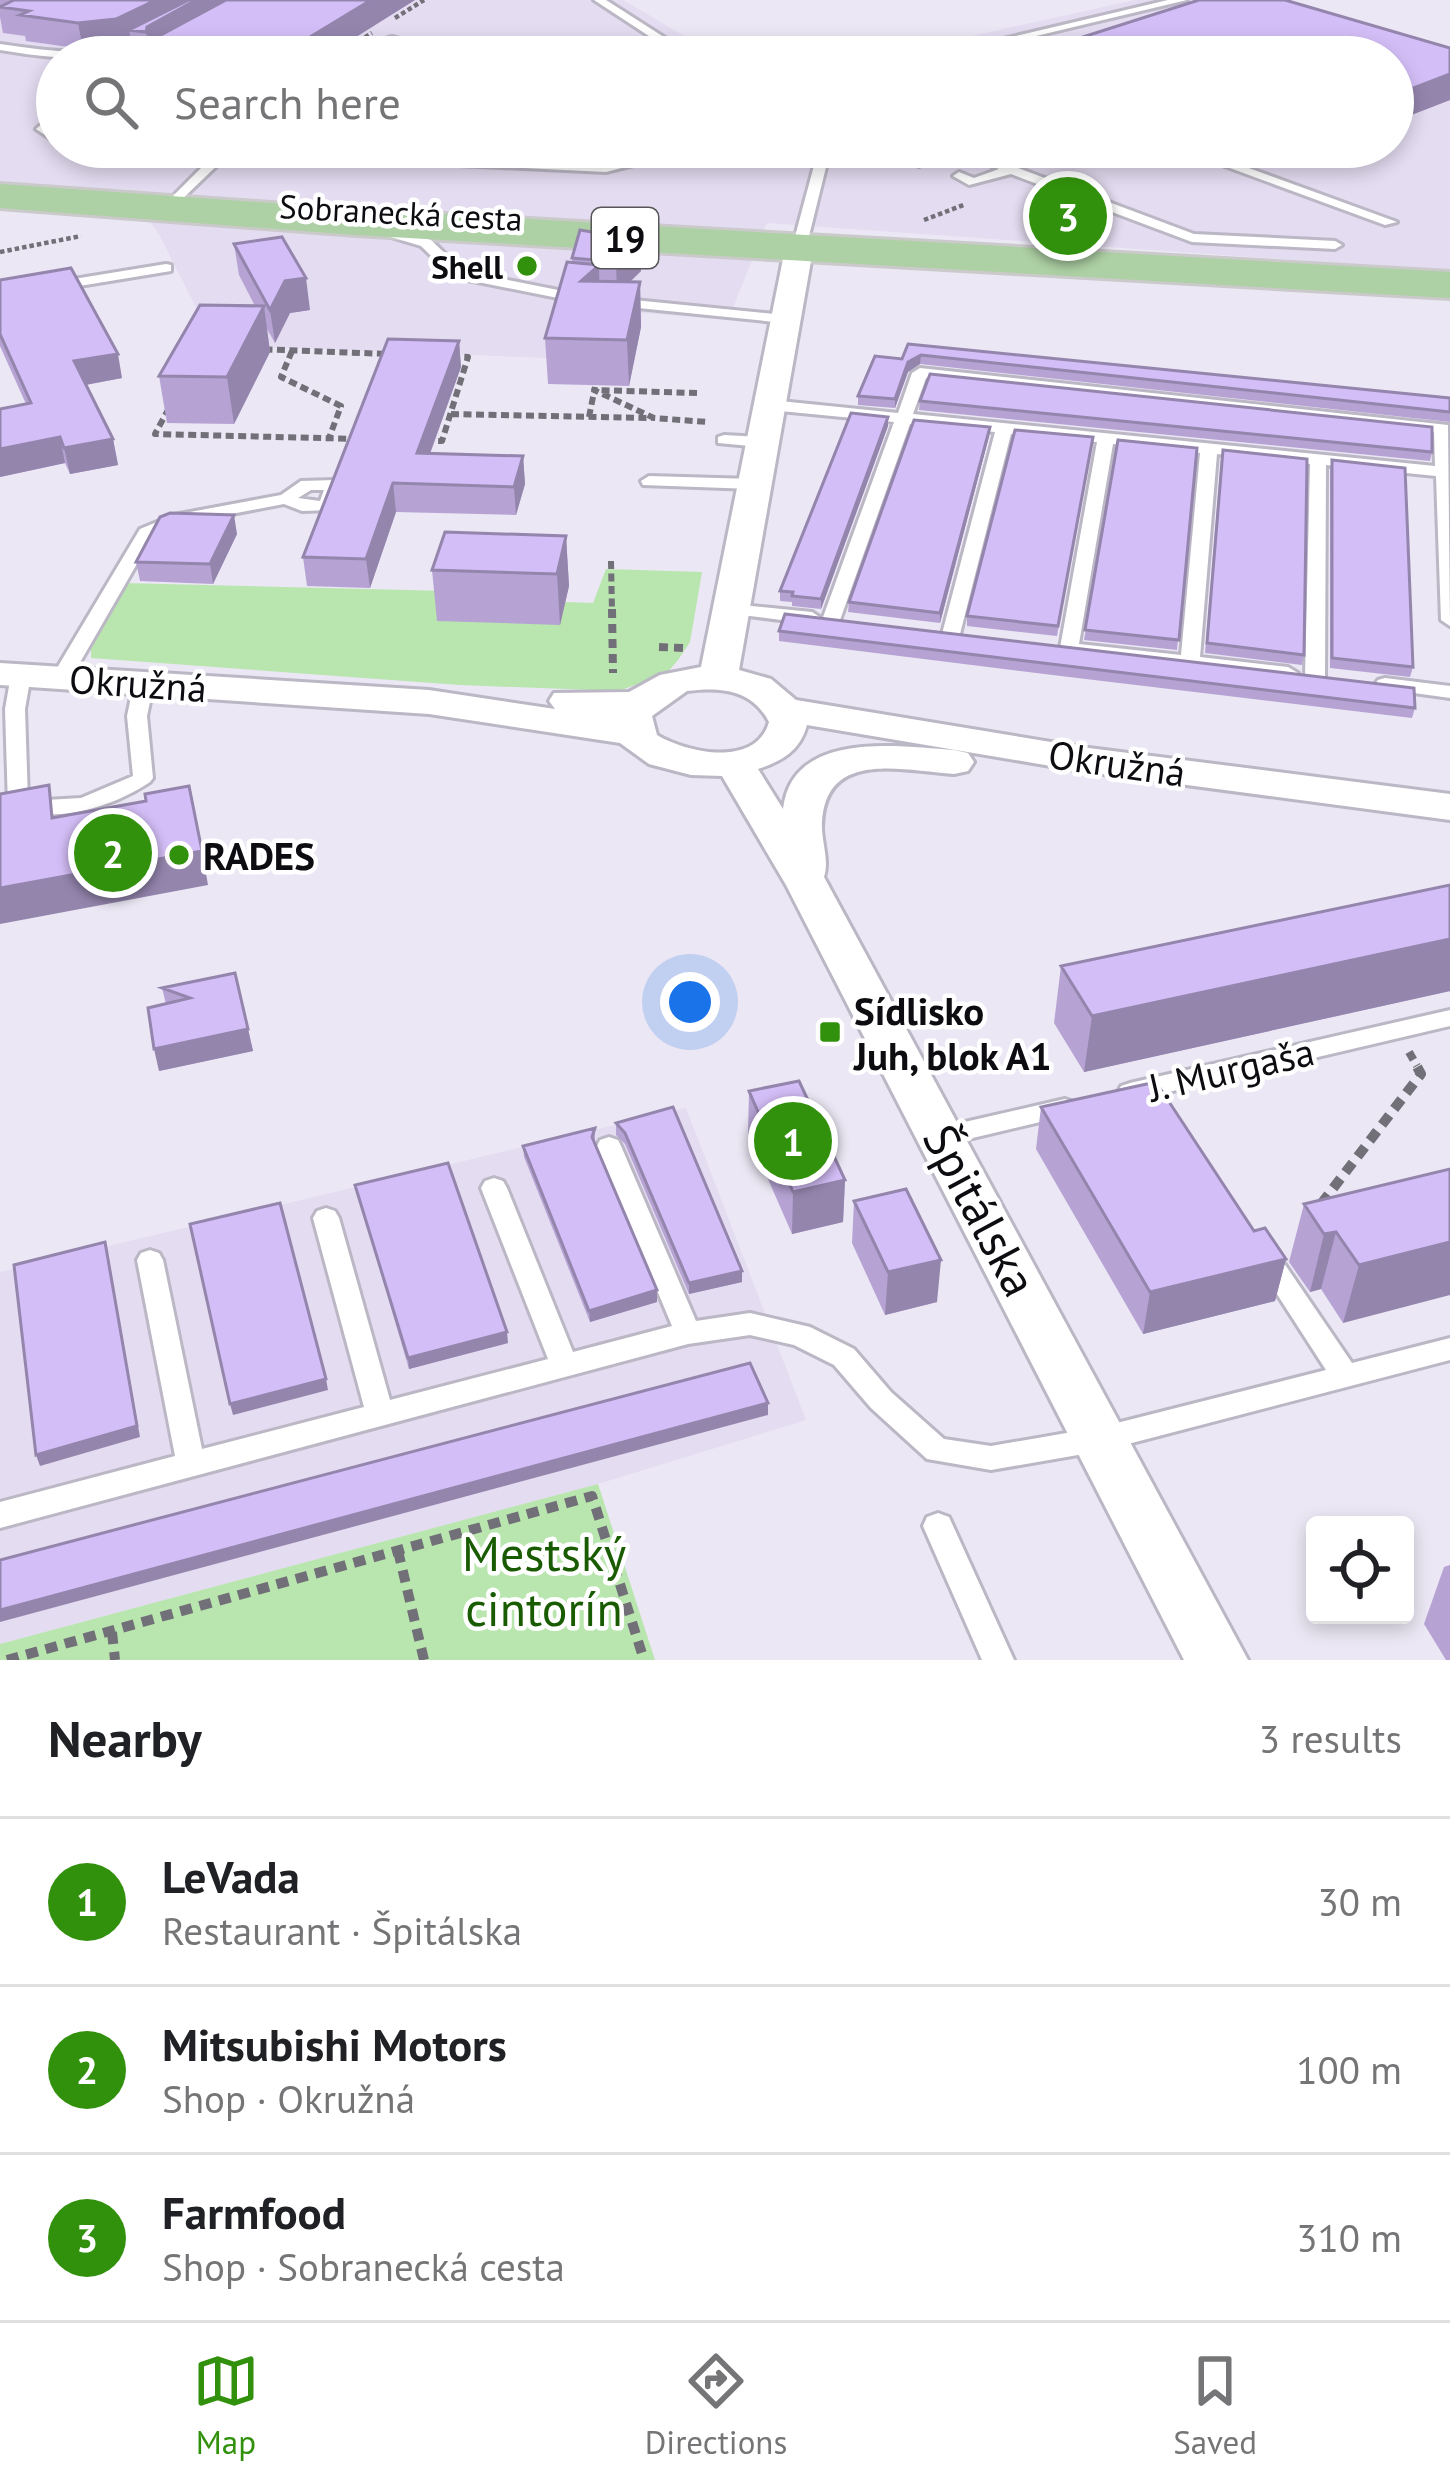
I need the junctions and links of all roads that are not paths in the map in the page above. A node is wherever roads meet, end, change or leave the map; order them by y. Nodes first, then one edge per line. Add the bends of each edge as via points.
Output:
1 (599, 0) edge
2 (1182, 0) edge
3 (1135, 10) junction
4 (1157, 18) edge
5 (175, 29) edge
6 (162, 36) edge
7 (656, 36) edge
8 (1023, 36) edge
9 (0, 47) edge
10 (36, 50) edge
11 (208, 168) edge
12 (820, 168) edge
13 (1005, 168) edge
14 (1238, 168) edge
15 (1010, 170) junction
16 (959, 176) dead end
17 (0, 196) edge
18 (177, 200) junction
19 (1390, 222) dead end
20 (452, 229) junction
21 (800, 244) junction
22 (1335, 244) dead end
23 (166, 268) dead end
24 (1450, 285) edge
25 (0, 295) edge
26 (785, 319) junction
27 (770, 405) junction
28 (903, 418) junction
29 (1004, 428) junction
30 (720, 431) road end
31 (1106, 438) junction
32 (761, 442) junction
33 (1209, 448) junction
34 (1318, 459) junction
35 (1442, 472) junction
36 (649, 482) dead end
37 (752, 484) junction
38 (286, 499) dead end
39 (732, 609) junction
40 (832, 620) junction
41 (1450, 620) edge
42 (855, 623) edge
43 (927, 631) edge
44 (951, 634) junction
45 (974, 637) edge
46 (1046, 645) edge
47 (1069, 648) junction
48 (1190, 661) junction
49 (11, 675) edge
50 (1316, 676) junction
51 (61, 678) junction
52 (718, 678) junction
53 (1338, 679) edge
54 (1360, 682) edge
55 (144, 683) junction
56 (1450, 692) edge
57 (637, 718) junction
58 (780, 728) junction
59 (1081, 759) junction
60 (735, 765) junction
61 (1450, 807) edge
62 (808, 885) junction
63 (1450, 1018) edge
64 (943, 1136) junction
65 (609, 1146) dead end
66 (494, 1189) dead end
67 (326, 1218) dead end
68 (1246, 1226) edge
69 (150, 1261) dead end
70 (688, 1333) junction
71 (1450, 1349) edge
72 (564, 1365) junction
73 (1345, 1376) junction
74 (380, 1414) junction
75 (1101, 1439) junction
76 (190, 1465) junction
77 (0, 1515) edge
78 (938, 1526) dead end
79 (998, 1660) edge
80 (1217, 1660) edge

1 - 7 lane
2 - 3 lane
3 - 4 lane
3 - 8 lane
5 - 6 lane
9 - 10 lane
11 - 18 lane
12 - 21 lane
13 - 15 lane
14 - 19 lane
15 - 16 lane via 974,182
15 - 22 lane via 1192,238
17 - 18 main road, Sobranecká cesta / 19
17 - 20 main road, Sobranecká cesta / 19
18 - 20 main road, Sobranecká cesta / 19
20 - 21 main road, Sobranecká cesta / 19
20 - 26 lane via 458,274 572,298
21 - 24 main road, Sobranecká cesta / 19
21 - 26 street
23 - 25 lane
26 - 27 street
27 - 28 lane
27 - 32 street
28 - 29 lane
28 - 35 lane via 920,373 1442,428
28 - 40 lane
29 - 31 lane
29 - 44 lane
30 - 32 lane
31 - 33 lane
31 - 47 lane
32 - 37 street
33 - 34 lane
33 - 48 lane
34 - 35 lane
34 - 50 lane
35 - 41 lane
36 - 37 lane
37 - 39 street
38 - 51 lane via 174,520 146,533
39 - 40 lane
39 - 52 street
40 - 42 lane
43 - 44 lane
44 - 45 lane
46 - 47 lane
47 - 48 lane
48 - 50 lane
49 - 51 street, Okružná
49 - 55 lane via 18,806 35,810 119,796 143,778 137,716
50 - 53 lane
51 - 55 street, Okružná
52 - 57 street via 672,684
52 - 58 street via 760,689
54 - 56 lane
55 - 57 street, Okružná
57 - 60 street via 651,752 668,761
58 - 59 street
58 - 60 street
59 - 61 street, Okružná
59 - 62 street via 998,765 870,758 827,768 801,803
60 - 62 street, Špitálska
62 - 64 street, Špitálska
63 - 64 lane, J. Murgaša via 1161,1097 1098,1100
64 - 75 street, Špitálska
65 - 70 lane
66 - 72 lane
67 - 74 lane
68 - 73 lane
69 - 76 lane
70 - 72 lane
70 - 75 lane via 751,1324 800,1335 844,1357 937,1450 991,1458
71 - 73 lane
72 - 74 lane
73 - 75 lane
74 - 76 lane
75 - 80 street, Špitálska
76 - 77 lane
78 - 79 lane

